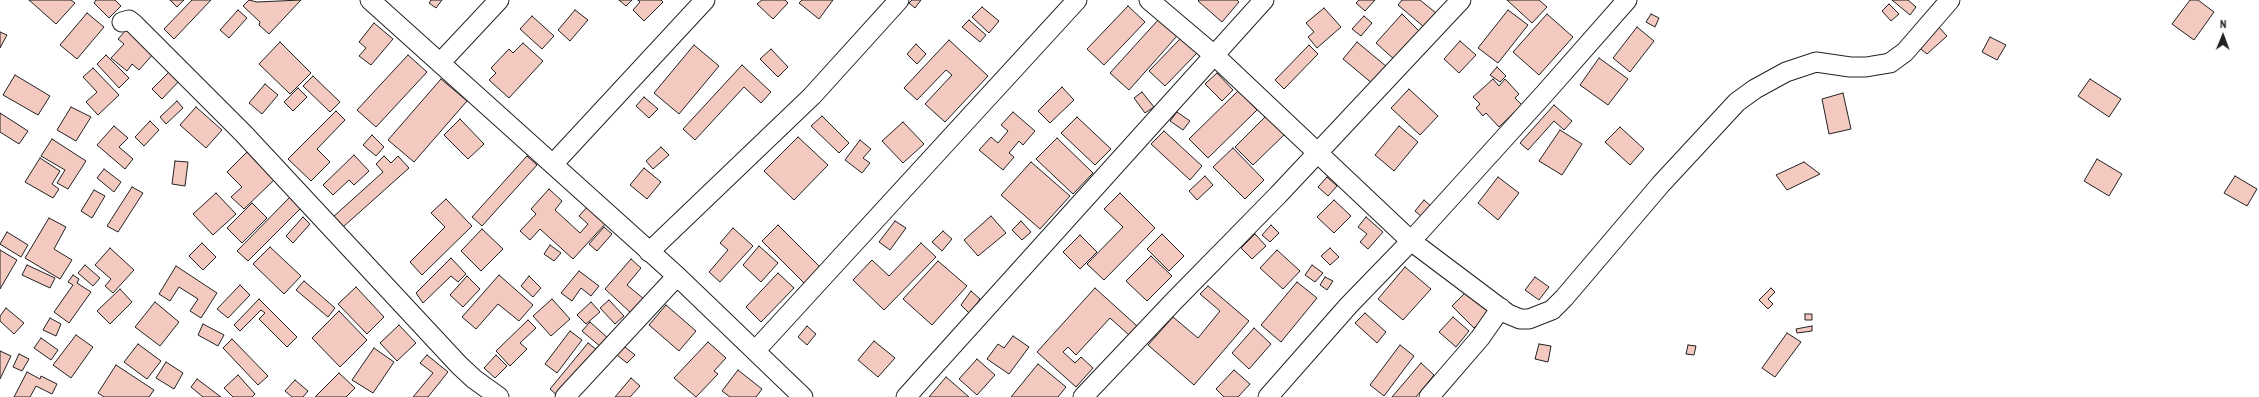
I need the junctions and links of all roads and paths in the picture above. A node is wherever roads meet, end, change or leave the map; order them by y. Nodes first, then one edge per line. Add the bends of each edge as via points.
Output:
1 (370, 0) edge
2 (499, 0) edge
3 (705, 0) edge
4 (899, 0) edge
5 (1077, 0) edge
6 (1149, 0) edge
7 (1264, 0) edge
8 (1461, 0) edge
9 (1627, 0) edge
10 (1950, 0) edge
11 (122, 22) dead end
12 (1214, 55) junction
13 (440, 63) junction
14 (1318, 152) junction
15 (554, 163) junction
16 (1411, 241) junction
17 (649, 252) junction
18 (677, 276) junction
19 (1501, 308) junction
20 (755, 351) junction
21 (499, 397) edge
22 (565, 397) edge
23 (802, 397) edge
24 (906, 397) edge
25 (1083, 397) edge
26 (1268, 397) edge
27 (1429, 397) edge

1 - 13 street
2 - 13 street
3 - 15 street
4 - 17 street via 812,96
5 - 20 street
6 - 12 street
7 - 12 street
8 - 14 street
9 - 16 street
10 - 19 street via 1905,52 1890,63 1850,68 1816,62 1786,72 1755,89 1737,102 1666,179 1552,310 1539,316 1520,319
11 - 21 street via 129,20 134,24 242,133 459,365
12 - 14 street
12 - 24 street
13 - 15 street
14 - 16 street
14 - 25 street
15 - 17 street
16 - 19 street
16 - 26 street via 1349,305
17 - 18 street
18 - 20 street
18 - 22 street
19 - 27 street via 1480,338
20 - 23 street

